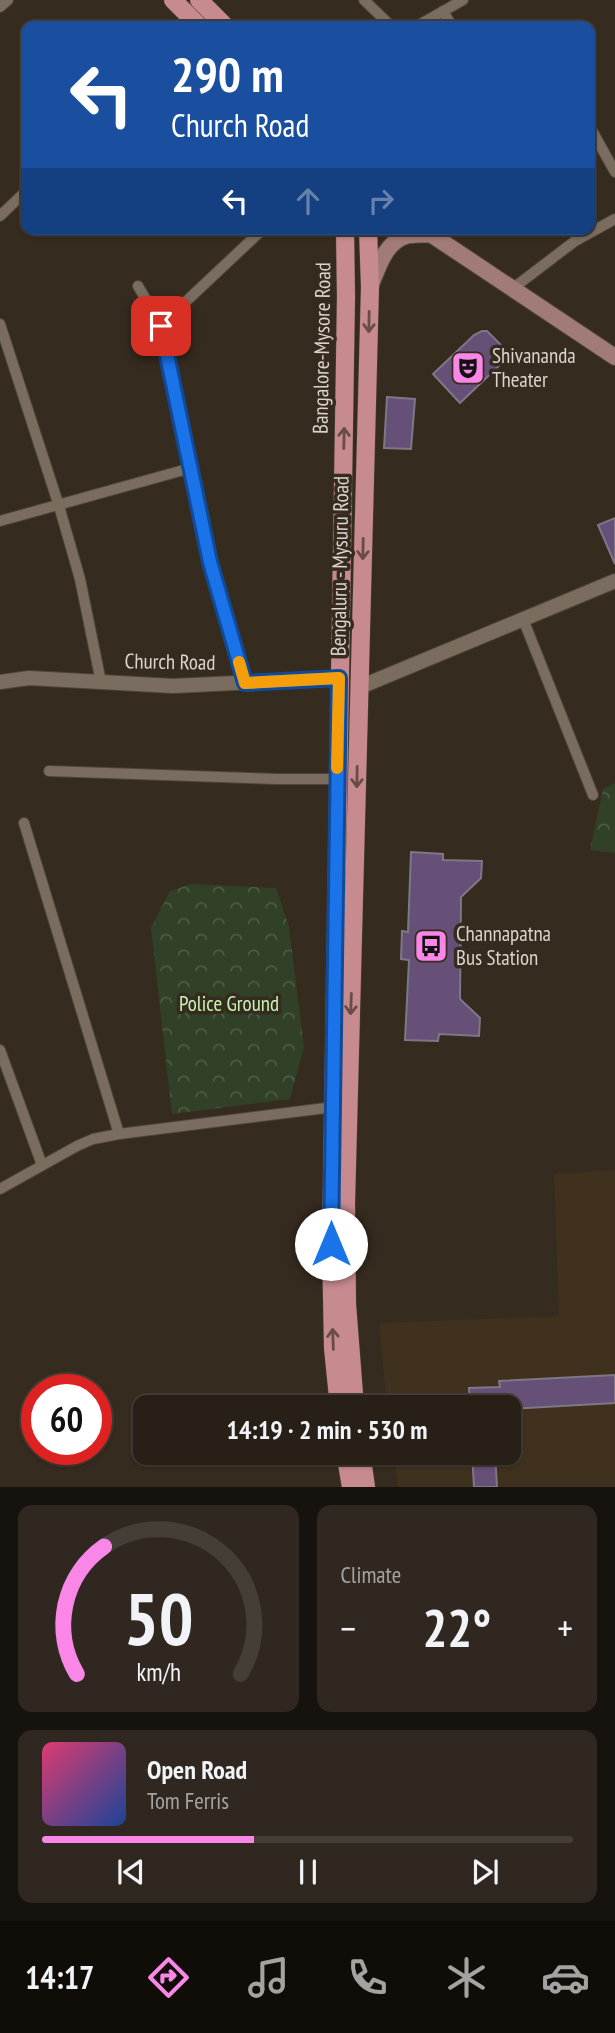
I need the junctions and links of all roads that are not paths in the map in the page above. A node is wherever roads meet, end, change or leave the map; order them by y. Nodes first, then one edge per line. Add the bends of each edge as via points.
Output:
1 (8, 0) edge
2 (173, 0) edge
3 (199, 0) edge
4 (364, 0) edge
5 (461, 0) edge
6 (0, 7) edge
7 (443, 11) junction
8 (192, 21) edge
9 (220, 21) edge
10 (385, 21) edge
11 (426, 21) edge
12 (449, 21) edge
13 (595, 136) edge
14 (615, 172) edge
15 (21, 196) edge
16 (0, 216) edge
17 (615, 219) edge
18 (595, 230) edge
19 (257, 235) edge
20 (345, 235) edge
21 (368, 235) edge
22 (410, 235) edge
23 (431, 235) edge
24 (586, 235) edge
25 (138, 286) dead end
26 (370, 287) junction
27 (512, 289) junction
28 (0, 324) edge
29 (161, 326) junction
30 (615, 357) edge
31 (191, 468) junction
32 (59, 506) junction
33 (0, 521) edge
34 (615, 581) edge
35 (523, 619) junction
36 (339, 678) junction
37 (0, 682) edge
38 (101, 682) junction
39 (245, 683) junction
40 (360, 687) junction
41 (49, 771) dead end
42 (337, 779) junction
43 (593, 795) dead end
44 (24, 823) dead end
45 (336, 832) junction
46 (356, 832) junction
47 (0, 1049) edge
48 (341, 1068) junction
49 (334, 1107) junction
50 (119, 1134) junction
51 (42, 1165) junction
52 (0, 1189) edge
53 (338, 1395) edge
54 (354, 1395) edge
55 (347, 1465) edge
56 (363, 1465) edge
57 (351, 1487) edge
58 (366, 1487) edge

1 - 6 street
2 - 8 main road
3 - 9 main road
4 - 10 street
5 - 7 street
7 - 11 street
7 - 12 street
13 - 14 street
15 - 16 street
17 - 18 street
19 - 29 street
36 -> 20 main road, Bangalore-Mysore Road
21 - 26 main road, Bengaluru - Mysuru Road
22 - 26 main road via 383,255
23 - 27 main road
24 - 27 street
25 - 29 street
26 -> 40 main road, Bengaluru - Mysuru Road
27 - 30 main road
28 - 32 street
29 - 31 street
31 - 32 street
31 - 39 street via 210,562
32 - 33 street
32 - 38 street
34 - 35 street
35 - 40 street
35 - 43 street
36 - 39 street, Church Road
36 - 42 main road, Bengaluru - Mysuru Road
37 - 38 street, Church Road via 29,678
38 - 39 street, Church Road
40 -> 46 main road, Bengaluru - Mysuru Road
41 - 42 street
42 - 45 main road, Bengaluru - Mysuru Road
44 - 50 street
45 - 46 main road
45 - 48 main road, Bengaluru - Mysuru Road
46 -> 48 main road, Bengaluru - Mysuru Road
47 - 51 street
48 - 49 main road, Bengaluru - Mysuru Road
48 - 54 main road, Bengaluru - Mysuru Road
49 - 50 street
53 -> 49 main road, Bengaluru - Mysuru Road via 331,1244
50 - 51 street via 85,1143
51 - 52 street
55 - 57 main road
56 - 58 main road

